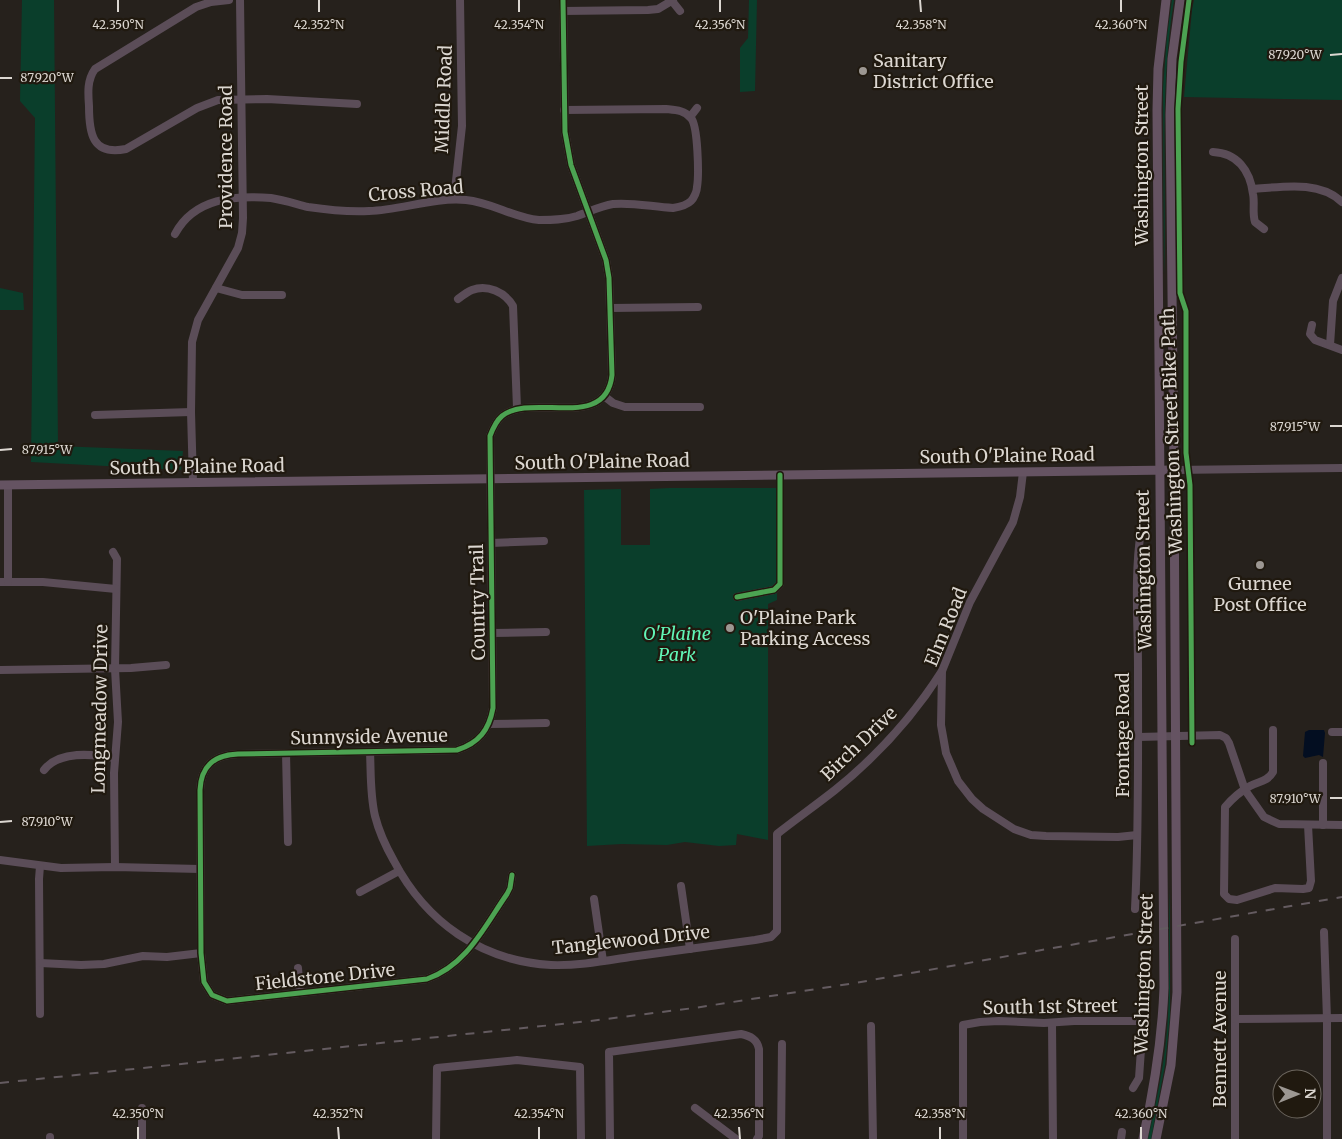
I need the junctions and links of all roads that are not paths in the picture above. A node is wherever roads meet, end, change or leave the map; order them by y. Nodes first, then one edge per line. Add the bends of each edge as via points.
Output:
1 (229, 0) edge
2 (240, 0) edge
3 (460, 0) edge
4 (563, 0) edge
5 (1166, 0) edge
6 (1180, 0) edge
7 (672, 1) edge
8 (563, 11) junction
9 (680, 11) dead end
10 (241, 99) junction
11 (357, 104) dead end
12 (697, 108) dead end
13 (564, 110) junction
14 (690, 117) junction
15 (1213, 152) dead end
16 (1253, 189) junction
17 (243, 198) junction
18 (454, 199) junction
19 (691, 201) junction
20 (1342, 202) edge
21 (697, 208) dead end
22 (588, 212) junction
23 (1264, 229) dead end
24 (175, 234) dead end
25 (1342, 278) edge
26 (216, 288) junction
27 (282, 294) dead end
28 (458, 299) dead end
29 (698, 307) dead end
30 (611, 308) junction
31 (1312, 325) dead end
32 (1330, 345) junction
33 (1342, 350) edge
34 (604, 396) junction
35 (700, 407) dead end
36 (517, 408) junction
37 (191, 412) junction
38 (96, 415) dead end
39 (1342, 468) edge
40 (1159, 470) junction
41 (1174, 470) junction
42 (1023, 472) junction
43 (780, 475) junction
44 (490, 480) junction
45 (193, 482) junction
46 (4, 485) edge
47 (1141, 531) dead end
48 (544, 541) dead end
49 (491, 542) junction
50 (113, 552) dead end
51 (4, 582) edge
52 (116, 589) junction
53 (737, 597) dead end
54 (546, 632) dead end
55 (492, 633) junction
56 (166, 665) dead end
57 (115, 669) junction
58 (0, 670) edge
59 (942, 671) junction
60 (546, 723) dead end
61 (489, 724) junction
62 (1273, 730) dead end
63 (1332, 732) dead end
64 (1342, 732) edge
65 (1138, 736) junction
66 (1162, 736) junction
67 (1175, 736) junction
68 (370, 752) junction
69 (286, 753) junction
70 (115, 758) junction
71 (1323, 762) dead end
72 (44, 770) dead end
73 (1245, 790) junction
74 (1308, 824) junction
75 (1323, 825) junction
76 (1342, 826) edge
77 (784, 828) joint
78 (1137, 835) junction
79 (288, 842) dead end
80 (0, 860) edge
81 (40, 866) junction
82 (115, 867) junction
83 (200, 870) junction
84 (399, 871) junction
85 (512, 874) dead end
86 (681, 886) dead end
87 (360, 892) dead end
88 (594, 899) dead end
89 (1136, 908) dead end
90 (1324, 932) dead end
91 (1235, 939) dead end
92 (473, 944) junction
93 (690, 949) junction
94 (201, 952) junction
95 (603, 961) junction
96 (40, 963) junction
97 (298, 968) dead end
98 (300, 993) junction
99 (40, 1014) dead end
100 (1342, 1018) edge
101 (1235, 1019) junction
102 (1327, 1019) junction
103 (1052, 1022) junction
104 (871, 1026) dead end
105 (782, 1044) dead end
106 (1133, 1088) dead end
107 (142, 1108) dead end
108 (695, 1108) dead end
109 (142, 1139) edge
110 (436, 1139) edge
111 (581, 1139) edge
112 (610, 1139) edge
113 (736, 1139) edge
114 (757, 1139) edge
115 (781, 1139) edge
116 (873, 1139) edge
117 (963, 1139) edge
118 (1053, 1139) edge
119 (1143, 1139) edge
120 (1156, 1139) edge
121 (1236, 1139) edge
122 (1327, 1139) edge

1 - 10 street via 196,7 98,66 89,81 90,130 94,140 104,148 119,151 208,103
2 - 10 street, Providence Road
3 - 18 street, Middle Road via 462,126
4 - 8 street
5 - 40 main road, Washington Street via 1157,91
6 - 41 main road, Washington Street via 1170,115
7 - 8 street via 658,9 648,10
7 - 9 street
8 - 13 street
10 - 11 street
10 - 17 street, Providence Road
12 - 14 street
13 - 14 street via 678,110
13 - 22 street via 568,155
14 - 19 street via 696,134 697,186
15 - 16 street via 1224,153 1238,161
16 - 20 street via 1316,188
16 - 23 street via 1255,222
17 - 18 street, Cross Road via 271,198 345,211 394,210
17 - 24 street, Cross Road via 206,204 189,216
17 - 26 street, Providence Road via 242,234 238,248
18 - 22 street, Cross Road via 484,203 537,220 565,219
19 - 21 street
19 - 22 street, Cross Road via 673,208 612,204
22 - 30 street via 606,260
25 - 32 street via 1333,301
26 - 27 street via 234,294
26 - 37 street, Providence Road via 198,320 192,342
28 - 36 street via 473,290 496,290 513,306
29 - 30 street
30 - 34 street via 612,375
31 - 32 street via 1310,334 1315,340
32 - 33 street
34 - 35 street via 613,404 625,407
34 - 36 street via 594,404 579,408
36 - 44 street, Country Trail via 499,419 490,436
37 - 38 street
37 - 45 street, Providence Road
39 - 41 street
40 - 41 main road, South O'Plaine Road
40 - 42 main road, South O'Plaine Road
40 - 66 main road, Washington Street
41 - 67 main road, Washington Street
42 - 43 main road, South O'Plaine Road
42 - 59 street, Elm Road via 1013,522 970,602
43 - 44 main road, South O'Plaine Road
43 - 53 street via 780,584 774,590
44 - 45 main road, South O'Plaine Road
44 - 49 street, Country Trail
45 - 46 main road, South O'Plaine Road
46 - 51 street
47 - 65 street, Frontage Road
48 - 49 street
49 - 55 street, Country Trail
50 - 52 street, Longmeadow Drive via 117,559
51 - 52 street
52 - 57 street, Longmeadow Drive
54 - 55 street
55 - 61 street, Country Trail via 493,708
56 - 57 street
57 - 58 street
57 - 70 street, Longmeadow Drive via 118,722
59 - 77 street, Birch Drive via 911,714 875,754 835,790
59 - 78 street, Elm Road via 941,725 946,753 960,784 983,809 1006,825 1031,835
60 - 61 street
61 - 68 street, Sunnyside Avenue via 474,742 457,750
62 - 73 street via 1273,772 1269,778
63 - 64 street
65 - 66 street
65 - 78 street, Frontage Road
66 - 67 street
66 - 119 main road, Washington Street via 1163,1009 1157,1068
67 - 73 street via 1220,735 1226,738
67 - 120 main road, Washington Street via 1176,999 1171,1065
68 - 69 street, Sunnyside Avenue
68 - 84 street, Tanglewood Drive via 375,817
69 - 79 street
69 - 83 street, Sunnyside Avenue via 238,754 212,761 202,775 200,790
70 - 72 street via 75,756 49,763
70 - 82 street, Longmeadow Drive
71 - 75 street
73 - 74 street via 1264,817 1279,824
73 - 74 street via 1225,808 1224,894 1229,898 1237,900 1275,888 1309,888
74 - 75 street
75 - 76 street
77 - 93 street, Tanglewood Drive via 777,834 777,931 771,938
78 - 89 street, Frontage Road
80 - 81 street
81 - 82 street
81 - 96 street
82 - 83 street
83 - 94 street, Fieldstone Drive
84 - 87 street
84 - 92 street, Tanglewood Drive via 430,912
85 - 92 street, Fieldstone Drive via 507,894
86 - 93 street
88 - 95 street
90 - 102 street
91 - 101 street, Bennett Avenue
92 - 95 street, Tanglewood Drive via 502,956 538,964
92 - 98 street, Fieldstone Drive via 456,964 427,979
93 - 95 street, Tanglewood Drive
94 - 96 street via 167,957 143,956 96,964
94 - 98 street, Fieldstone Drive via 204,982 212,995 227,1001
96 - 99 street
97 - 98 street
100 - 102 street
101 - 102 street
101 - 121 street, Bennett Avenue
102 - 122 street
103 - 106 street, South 1st Street via 1143,1021 1139,1078
103 - 117 street, South 1st Street via 999,1021 963,1025
103 - 118 street
104 - 116 street
105 - 115 street
107 - 109 street
108 - 113 street
110 - 111 street via 437,1068 517,1060 580,1067
112 - 114 street via 609,1052 741,1034 752,1037 759,1049

